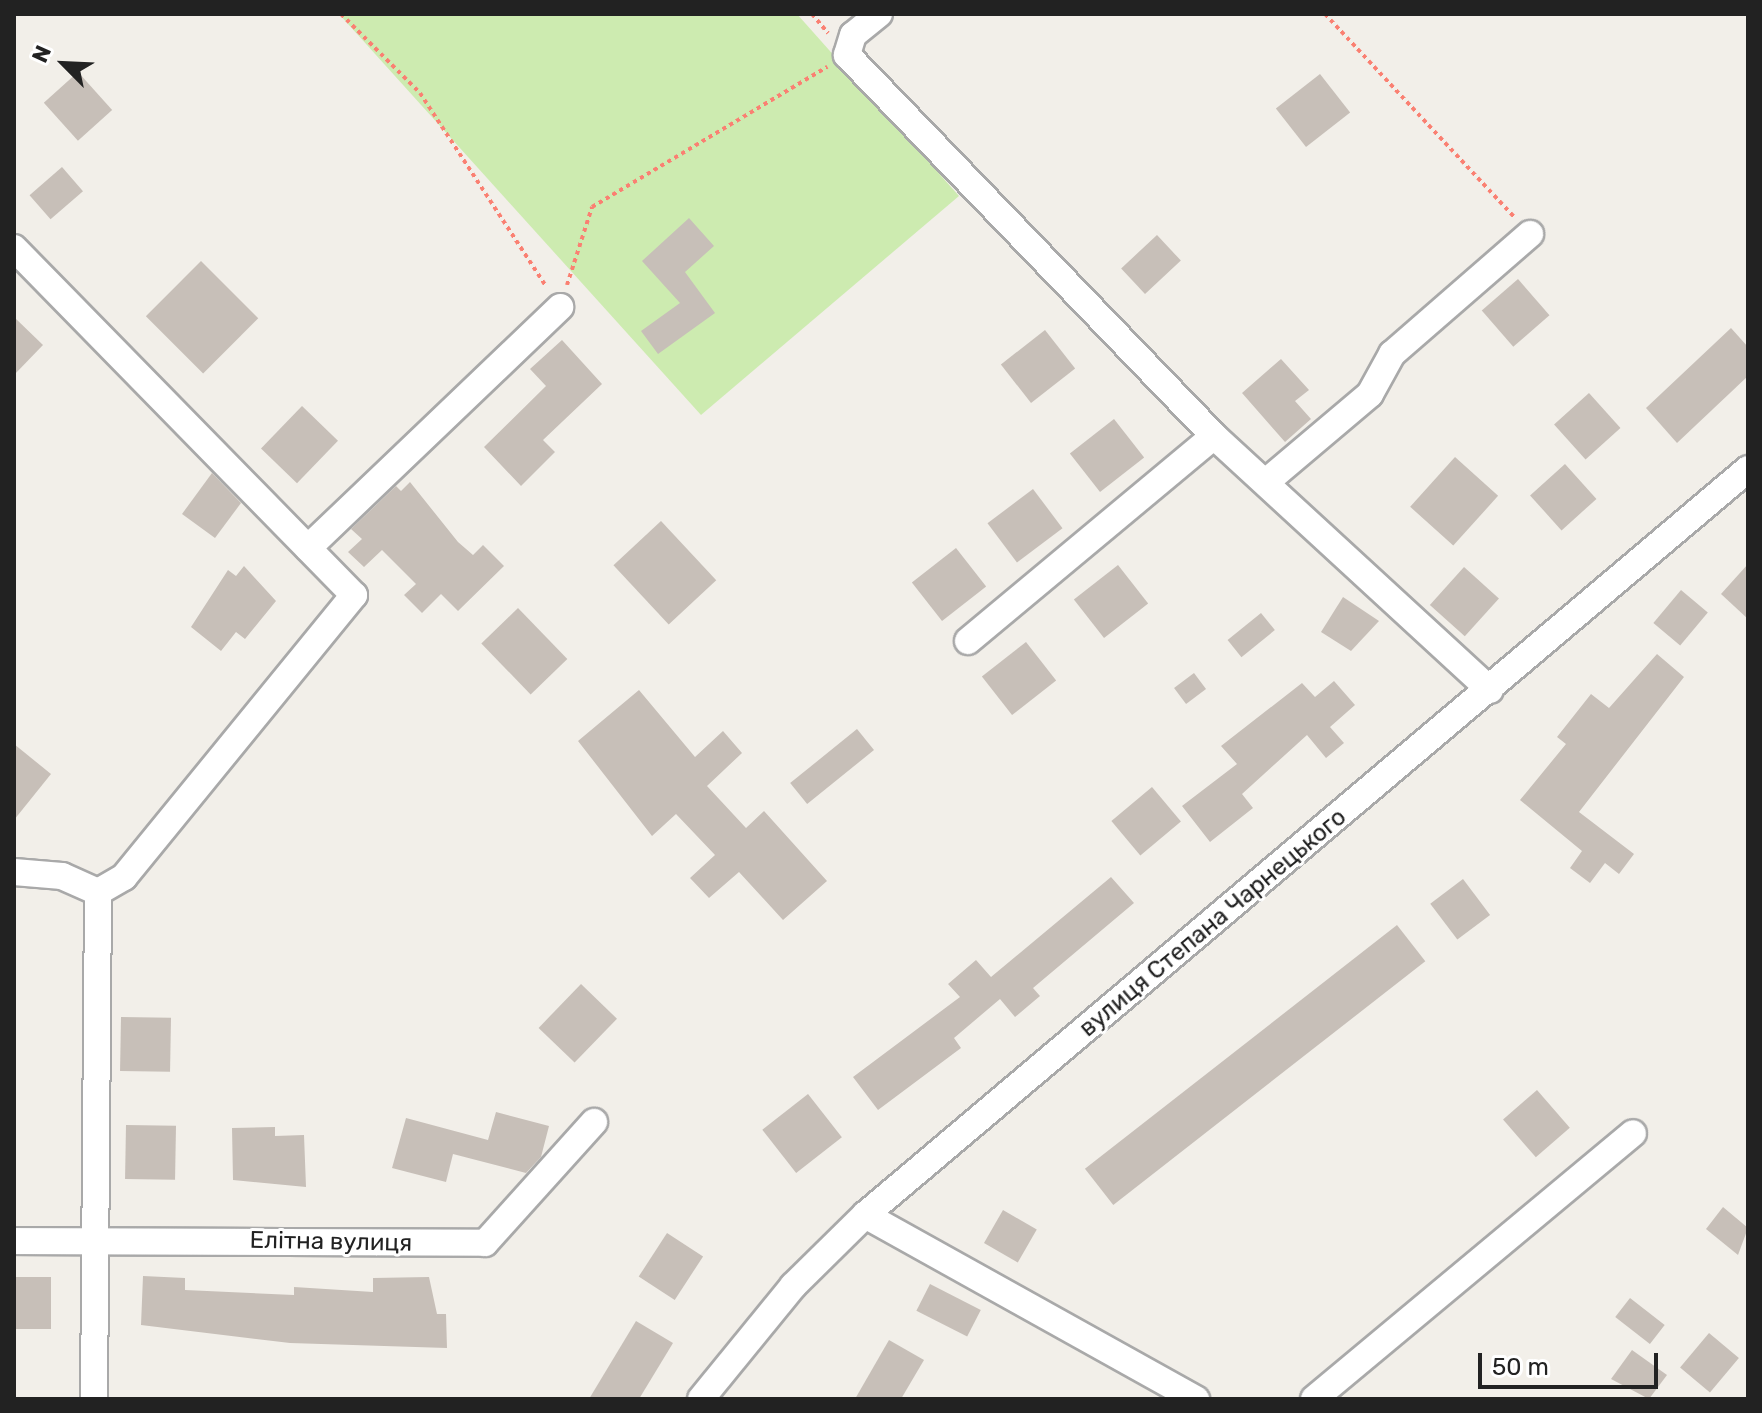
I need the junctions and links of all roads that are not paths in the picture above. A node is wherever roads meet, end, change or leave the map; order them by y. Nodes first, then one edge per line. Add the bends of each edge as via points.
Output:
1 (879, 14) edge
2 (1530, 234) road end
3 (14, 248) edge
4 (560, 307) road end
5 (1214, 436) junction
6 (1748, 469) edge
7 (1266, 482) junction
8 (308, 548) junction
9 (968, 641) dead end
10 (1490, 690) junction
11 (14, 872) edge
12 (98, 892) junction
13 (594, 1122) dead end
14 (1633, 1133) dead end
15 (865, 1215) junction
16 (89, 1240) junction
17 (14, 1241) edge
18 (94, 1399) edge
19 (701, 1399) edge
20 (1196, 1399) edge
21 (1314, 1399) edge

1 - 5 street via 853,35 847,55
2 - 7 street via 1392,354 1370,394
3 - 8 street
4 - 8 street
5 - 7 street
5 - 9 street
6 - 10 street, вулиця Степана Чарнецького
7 - 10 street
8 - 12 street via 354,595 124,877
10 - 15 street, вулиця Степана Чарнецького
11 - 12 street via 62,876
12 - 16 street
13 - 16 street, Елітна вулиця via 485,1243
14 - 21 street
15 - 19 street, вулиця Степана Чарнецького via 793,1286
15 - 20 street
16 - 17 street, Елітна вулиця
16 - 18 street

